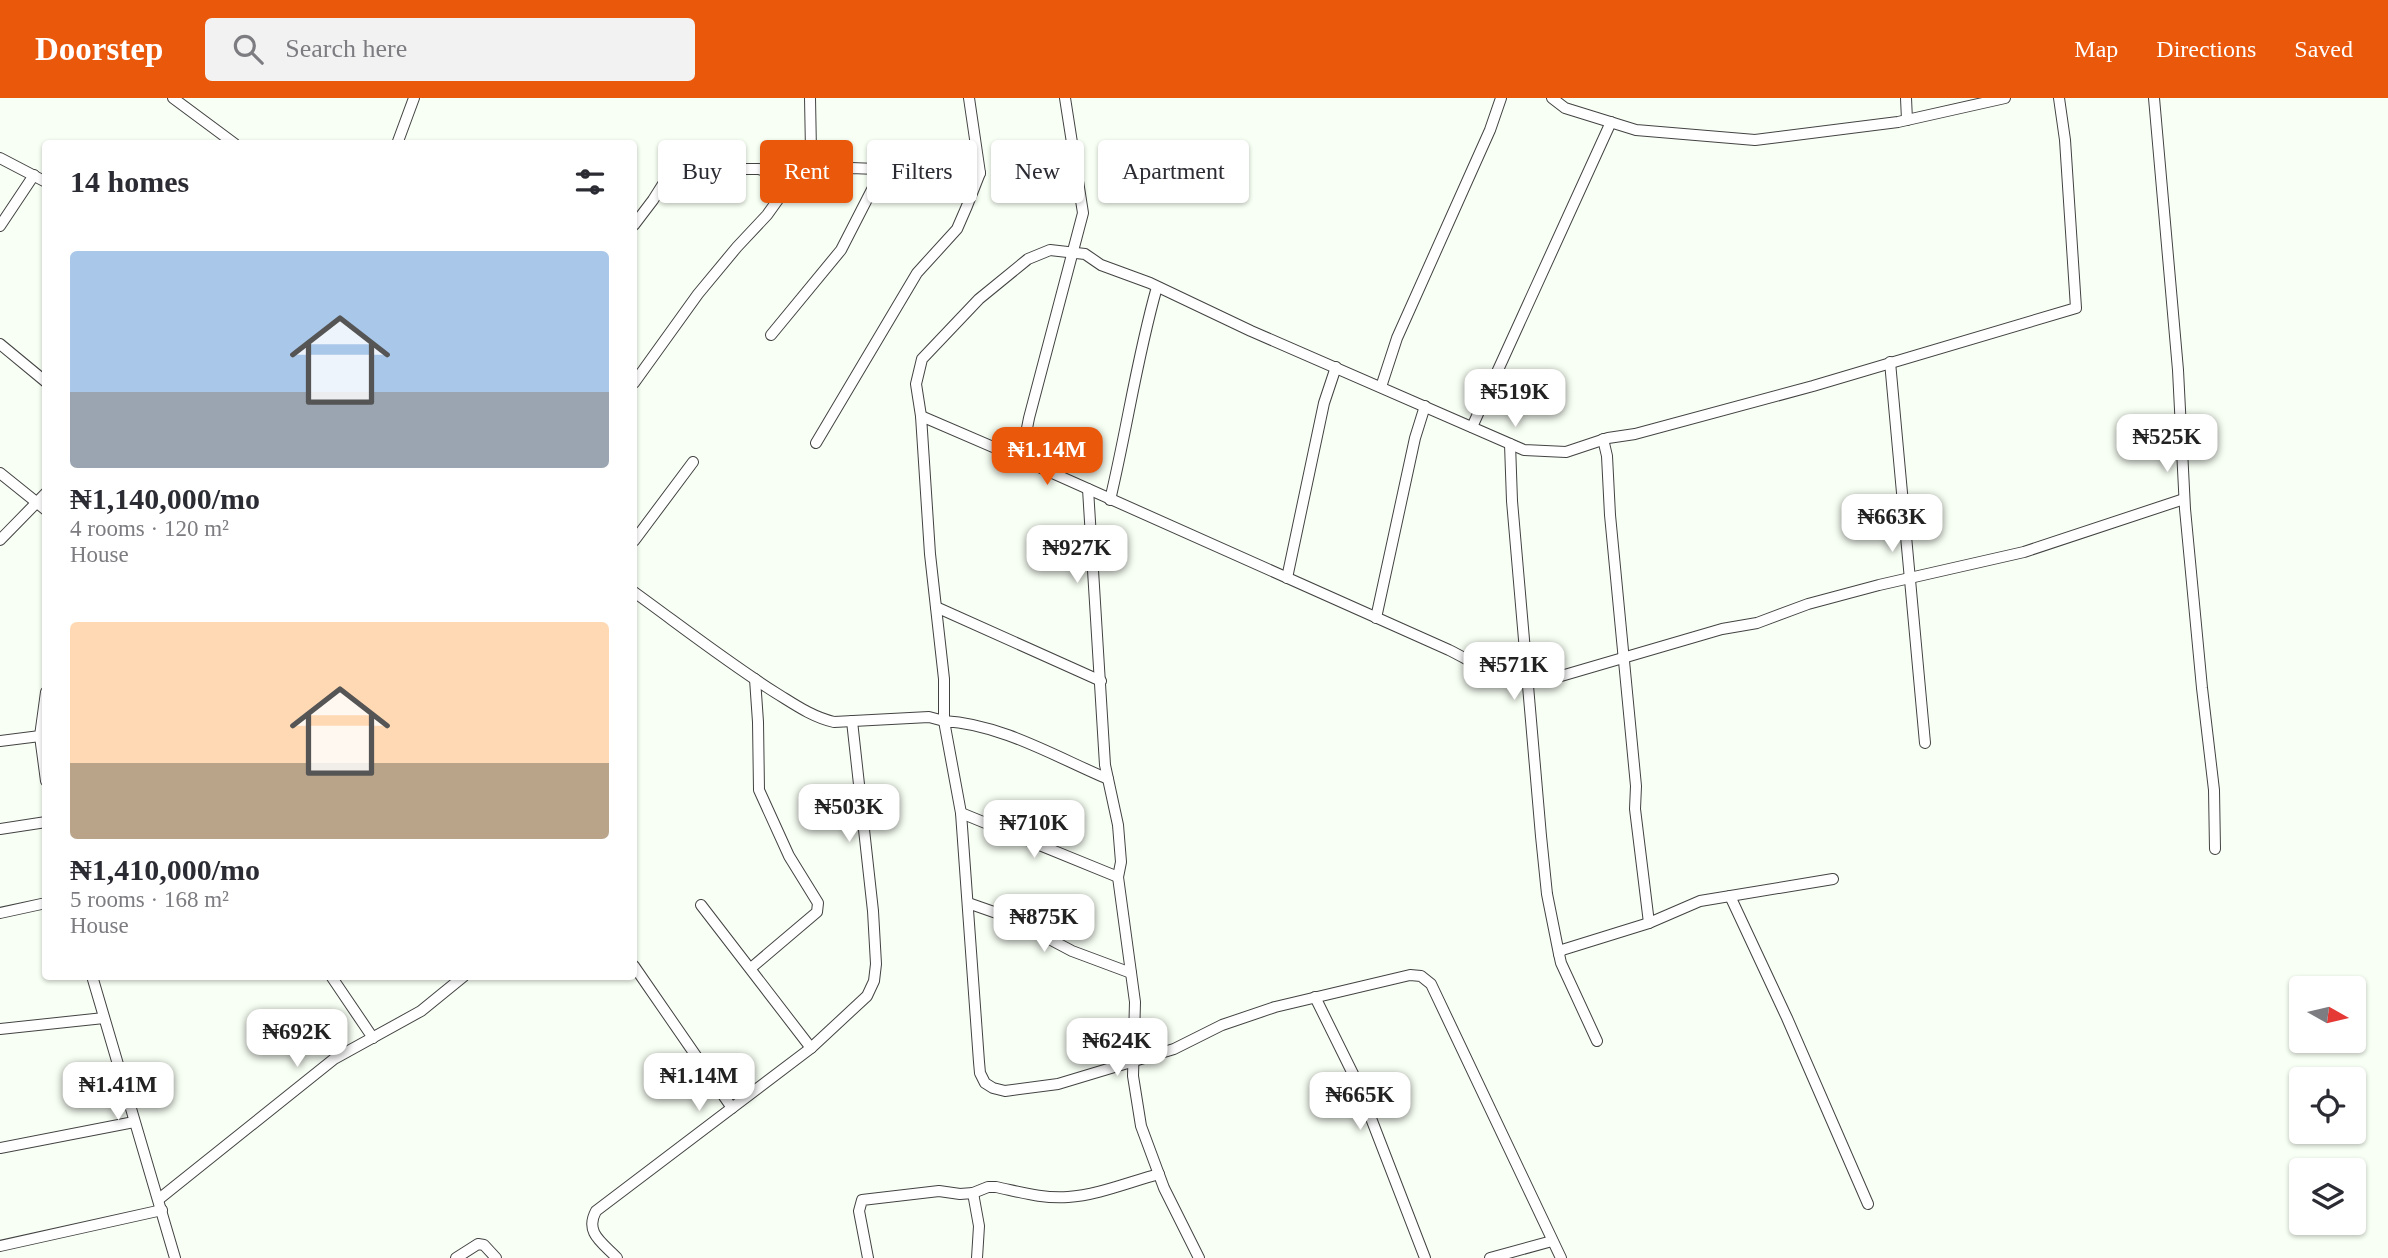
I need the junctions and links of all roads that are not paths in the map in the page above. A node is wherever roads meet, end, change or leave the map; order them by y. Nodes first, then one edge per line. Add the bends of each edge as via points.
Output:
1 (173, 98) edge
2 (414, 98) edge
3 (810, 98) edge
4 (969, 98) edge
5 (1065, 98) edge
6 (1501, 98) edge
7 (1552, 98) edge
8 (1906, 98) edge
9 (2005, 98) edge
10 (2059, 98) edge
11 (2154, 98) edge
12 (1907, 120) junction
13 (1611, 122) junction
14 (230, 140) edge
15 (398, 140) edge
16 (811, 140) edge
17 (0, 158) edge
18 (760, 169) edge
19 (977, 173) edge
20 (980, 173) junction
21 (34, 175) junction
22 (42, 180) edge
23 (867, 199) edge
24 (776, 203) edge
25 (637, 221) edge
26 (0, 226) edge
27 (1074, 254) junction
28 (1157, 287) junction
29 (771, 335) dead end
30 (0, 344) edge
31 (1890, 362) junction
32 (1336, 367) junction
33 (42, 379) edge
34 (637, 379) edge
35 (1381, 387) junction
36 (1425, 406) junction
37 (921, 416) junction
38 (1472, 427) junction
39 (1604, 439) junction
40 (816, 443) dead end
41 (1510, 444) junction
42 (1021, 459) junction
43 (694, 462) dead end
44 (0, 473) edge
45 (1088, 489) junction
46 (2184, 499) junction
47 (1110, 500) junction
48 (41, 507) edge
49 (637, 537) edge
50 (0, 540) edge
51 (1286, 579) junction
52 (1910, 579) junction
53 (637, 594) edge
54 (936, 607) junction
55 (1376, 618) junction
56 (1625, 657) junction
57 (755, 679) junction
58 (1101, 681) junction
59 (1528, 682) junction
60 (42, 721) edge
61 (852, 721) junction
62 (944, 721) junction
63 (40, 736) junction
64 (0, 741) edge
65 (1925, 743) dead end
66 (42, 751) edge
67 (1108, 779) junction
68 (961, 813) junction
69 (42, 823) edge
70 (0, 829) edge
71 (2215, 849) dead end
72 (1118, 877) junction
73 (1833, 879) dead end
74 (1730, 896) junction
75 (42, 904) edge
76 (968, 904) junction
77 (701, 905) dead end
78 (0, 913) edge
79 (1649, 923) junction
80 (1559, 954) junction
81 (751, 968) junction
82 (637, 970) edge
83 (1131, 973) junction
84 (93, 980) edge
85 (334, 980) edge
86 (459, 980) edge
87 (1315, 997) junction
88 (104, 1018) junction
89 (0, 1029) edge
90 (373, 1038) junction
91 (1597, 1041) dead end
92 (811, 1048) junction
93 (1132, 1060) junction
94 (732, 1108) junction
95 (134, 1122) junction
96 (0, 1148) edge
97 (1158, 1174) junction
98 (972, 1193) junction
99 (1868, 1204) dead end
100 (161, 1205) junction
101 (1552, 1241) junction
102 (0, 1246) edge
103 (175, 1258) edge
104 (456, 1258) edge
105 (496, 1258) edge
106 (617, 1258) edge
107 (868, 1258) edge
108 (977, 1258) edge
109 (1199, 1258) edge
110 (1425, 1258) edge
111 (1490, 1258) edge
112 (1561, 1258) edge

1 - 14 street
2 - 15 street
3 - 16 street
4 - 20 street
5 - 27 street via 1083,213
6 - 35 street via 1397,338
7 - 13 street via 1565,108
8 - 12 street
9 - 12 street
10 - 31 street via 2076,307
11 - 46 street via 2178,370
12 - 13 street via 1755,140 1636,130
13 - 38 street
17 - 21 street
18 - 25 street via 677,174 665,181
19 - 20 street
20 - 40 street via 957,229 917,273
21 - 22 street
21 - 26 street
23 - 29 street via 841,250
24 - 34 street via 698,294
27 - 28 street via 1085,254
27 - 37 street via 1050,250 1028,259 979,299 928,351 916,384
27 - 42 street
28 - 32 street
28 - 47 street via 1141,343
30 - 33 street
31 - 39 street
31 - 52 street
32 - 35 street
32 - 51 street
35 - 36 street
36 - 38 street
36 - 55 street
37 - 42 street
37 - 54 street
38 - 41 street
39 - 41 street via 1566,452 1524,450
39 - 56 street
41 - 59 street
42 - 45 street
43 - 49 street
44 - 48 street
45 - 47 street
45 - 58 street
46 - 52 street via 2024,552
46 - 71 street via 2214,790
47 - 51 street
48 - 50 street
51 - 55 street
52 - 56 street
52 - 65 street
53 - 57 street
54 - 58 street
54 - 62 street
55 - 59 street via 1504,678
56 - 59 street
56 - 79 street via 1636,818
57 - 61 street via 823,720
57 - 81 street via 759,790 819,908
58 - 67 street
59 - 80 street via 1547,894
60 - 63 street
61 - 62 street via 929,717
61 - 92 street via 873,911 874,981 867,996
62 - 67 street via 967,722 1008,736
62 - 68 street
63 - 64 street
63 - 66 street
67 - 72 street via 1118,825
68 - 72 street
68 - 76 street
69 - 70 street
72 - 83 street
73 - 74 street
74 - 79 street via 1700,901
74 - 99 street
75 - 78 street
76 - 83 street via 1009,917 1072,951
76 - 93 street via 980,1073 985,1083 1004,1091 1058,1084
77 - 81 street
79 - 80 street
80 - 91 street
81 - 92 street
82 - 94 street
83 - 93 street via 1135,1002
84 - 88 street
85 - 90 street
86 - 90 street via 421,1011
87 - 93 street via 1265,1010 1174,1049
87 - 101 street via 1410,975 1426,978
87 - 110 street via 1357,1082
88 - 89 street
88 - 95 street
90 - 100 street via 334,1059
92 - 94 street
93 - 97 street via 1142,1126
94 - 106 street via 596,1211 592,1230
95 - 96 street
95 - 100 street
97 - 98 street via 1065,1198 996,1187
97 - 109 street
98 - 107 street via 939,1191 862,1200 859,1211
98 - 108 street via 979,1226
100 - 102 street
100 - 103 street
101 - 111 street
101 - 112 street
104 - 105 street via 478,1244

